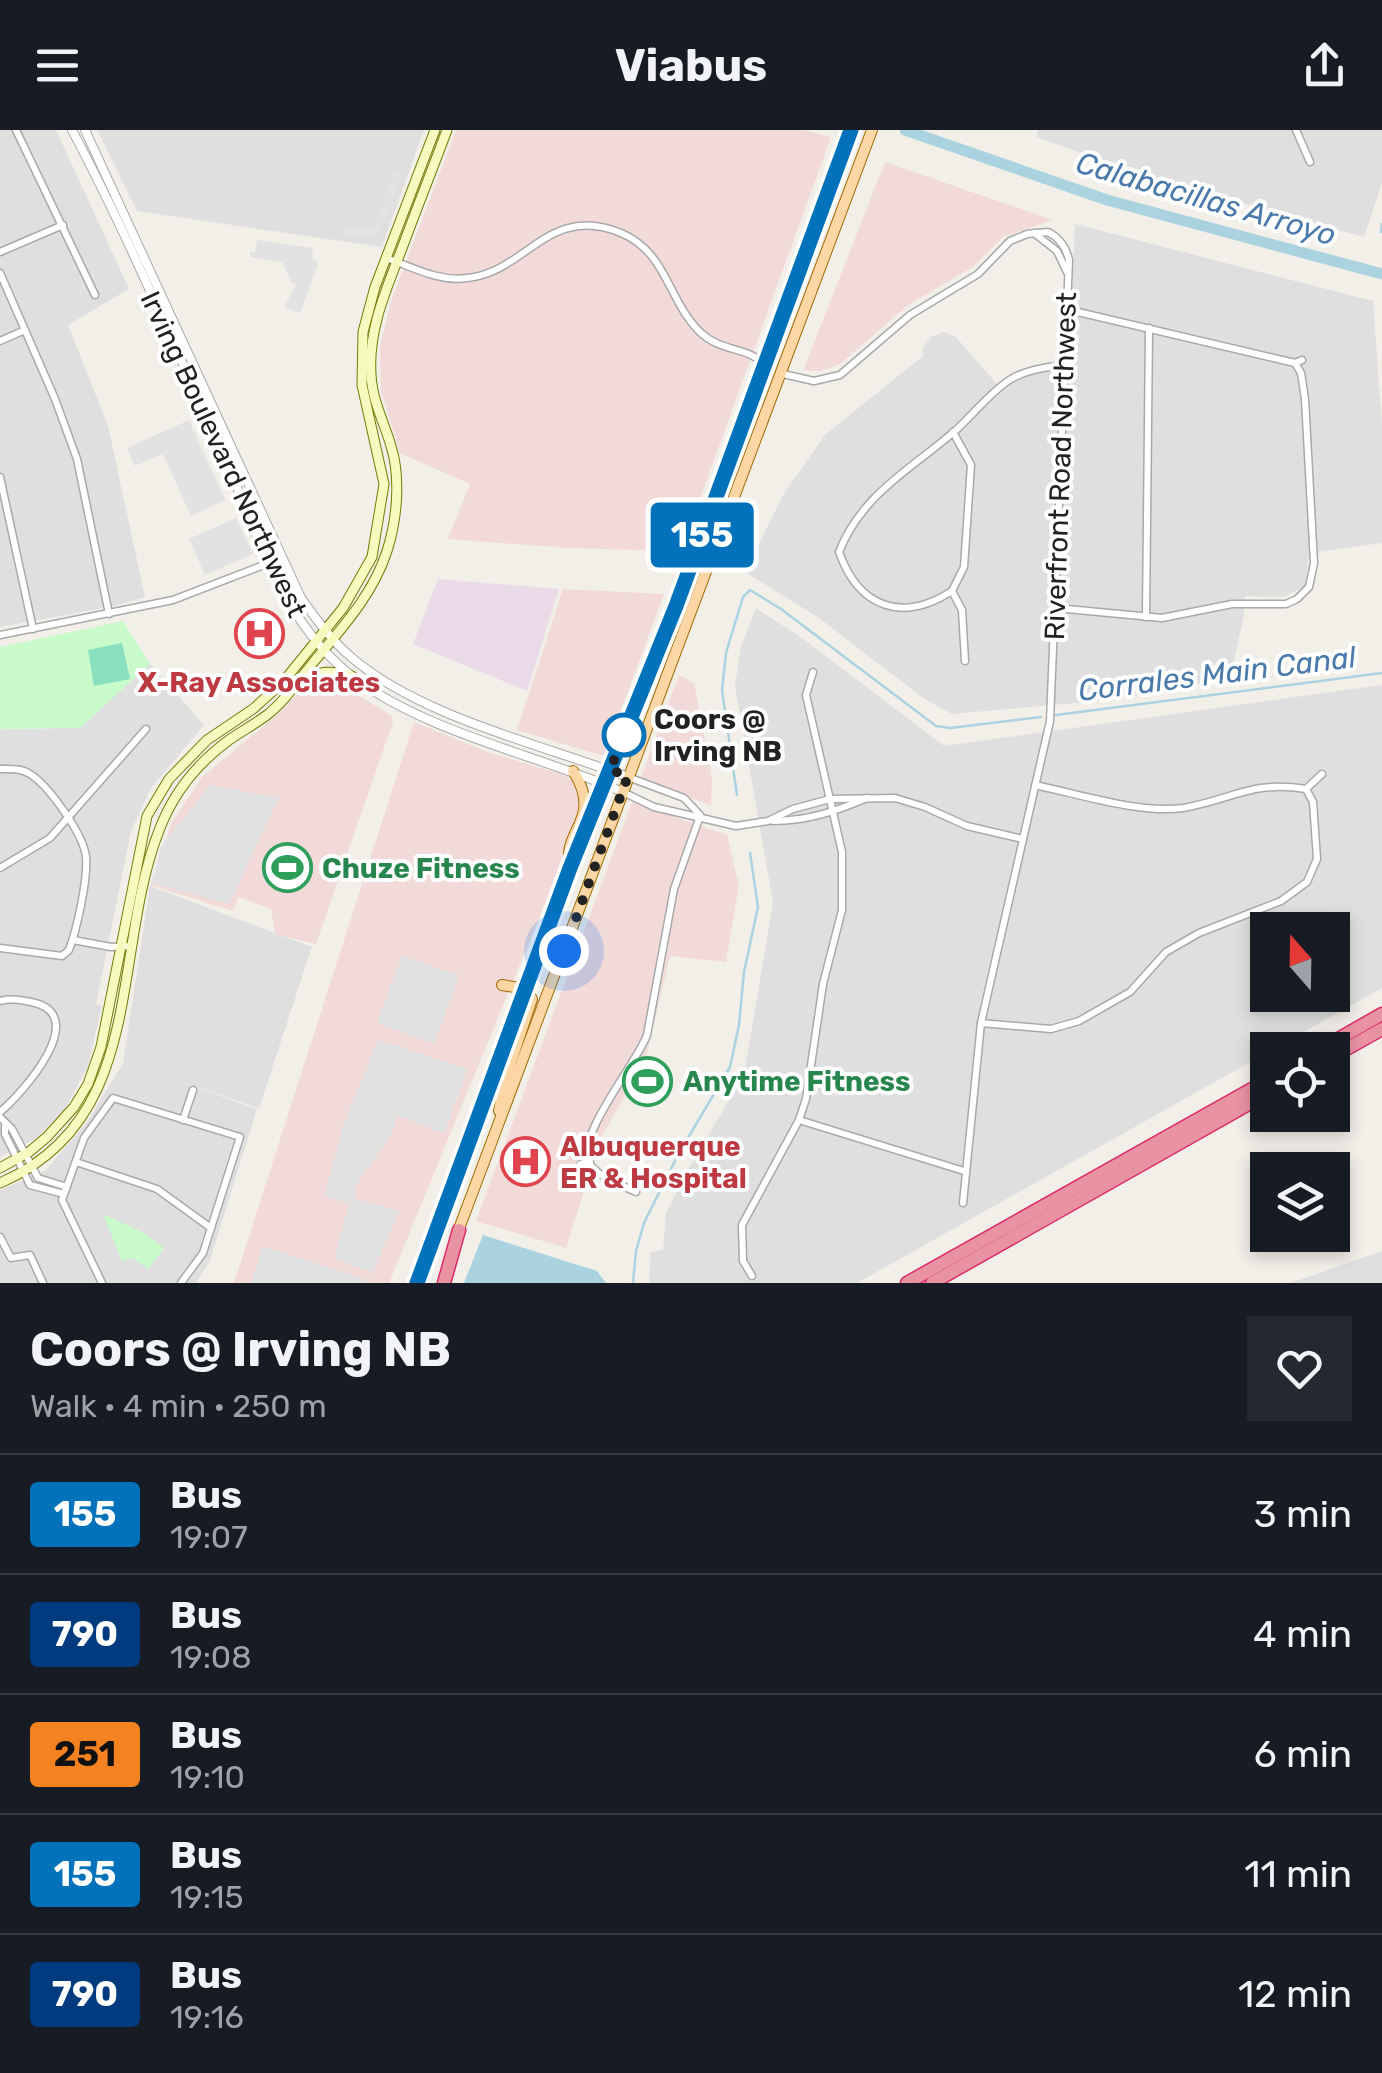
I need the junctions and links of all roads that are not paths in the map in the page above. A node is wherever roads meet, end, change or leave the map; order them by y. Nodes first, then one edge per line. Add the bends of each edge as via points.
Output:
1 (72, 130) edge
2 (86, 130) edge
3 (435, 130) edge
4 (447, 130) edge
5 (851, 130) edge
6 (872, 130) edge
7 (1296, 130) edge
8 (20, 132) edge
9 (1310, 162) dead end
10 (819, 222) junction
11 (62, 225) junction
12 (1034, 233) junction
13 (0, 252) edge
14 (392, 260) junction
15 (1066, 272) junction
16 (0, 273) edge
17 (95, 295) dead end
18 (1065, 309) junction
19 (1149, 328) junction
20 (25, 330) junction
21 (0, 341) edge
22 (766, 365) junction
23 (1063, 365) junction
24 (782, 374) junction
25 (953, 432) junction
26 (0, 477) edge
27 (741, 481) junction
28 (680, 546) dead end
29 (697, 548) junction
30 (282, 558) junction
31 (269, 564) junction
32 (952, 591) junction
33 (1056, 608) junction
34 (109, 614) junction
35 (1146, 617) junction
36 (686, 620) junction
37 (32, 629) junction
38 (325, 630) junction
39 (0, 635) edge
40 (333, 640) junction
41 (316, 641) junction
42 (323, 650) junction
43 (965, 661) dead end
44 (813, 672) dead end
45 (352, 676) junction
46 (256, 722) junction
47 (146, 730) dead end
48 (0, 769) edge
49 (610, 770) junction
50 (573, 771) junction
51 (1322, 774) dead end
52 (628, 776) junction
53 (604, 784) junction
54 (1035, 785) junction
55 (1306, 789) junction
56 (623, 792) junction
57 (868, 797) junction
58 (830, 798) junction
59 (833, 812) junction
60 (700, 816) junction
61 (67, 818) junction
62 (768, 821) junction
63 (1023, 839) junction
64 (0, 868) edge
65 (570, 868) junction
66 (73, 940) junction
67 (120, 946) junction
68 (132, 946) junction
69 (0, 948) edge
70 (502, 985) dead end
71 (526, 989) junction
72 (0, 1001) edge
73 (1382, 1014) edge
74 (981, 1022) junction
75 (1382, 1030) edge
76 (1350, 1032) edge
77 (1350, 1047) edge
78 (193, 1090) dead end
79 (1250, 1090) edge
80 (1250, 1103) edge
81 (0, 1114) edge
82 (183, 1120) junction
83 (799, 1120) junction
84 (499, 1122) junction
85 (22, 1156) junction
86 (76, 1162) junction
87 (0, 1168) edge
88 (27, 1168) junction
89 (964, 1171) junction
90 (0, 1183) edge
91 (65, 1190) junction
92 (636, 1192) dead end
93 (962, 1203) dead end
94 (211, 1228) junction
95 (459, 1230) joint
96 (0, 1237) edge
97 (752, 1276) dead end
98 (42, 1283) edge
99 (102, 1283) edge
100 (182, 1283) edge
101 (417, 1283) edge
102 (441, 1283) edge
103 (907, 1283) edge
104 (932, 1283) edge

1 - 31 street, Irving Boulevard Northwest
2 - 30 street, Irving Boulevard Northwest
3 - 14 main road
4 - 14 main road
5 - 10 main road
6 - 24 main road
7 - 9 street
8 - 11 street
10 - 22 main road
10 - 24 main road via 774,356
11 - 13 street
11 - 17 street
12 - 15 street via 1057,251
12 - 15 street, Riverfront Road Northwest via 1043,231 1064,246
12 - 24 street via 1010,241 978,274 910,315 840,375 808,381
14 - 22 street via 436,276 471,278 552,233 603,228 650,253 690,322 708,339
14 - 38 main road via 367,311 360,357 381,460 383,507 372,557
14 - 40 main road via 373,332 370,374 393,451 393,525 374,581
15 - 18 street, Riverfront Road Northwest
16 - 20 street
18 - 19 street
18 - 23 street, Riverfront Road Northwest
19 - 35 street
19 - 35 street via 1298,361 1314,563 1309,587 1286,604
20 - 21 street
20 - 34 street via 77,459
22 - 27 main road via 735,466
22 - 29 main road
23 - 25 street via 1008,381
23 - 33 street, Riverfront Road Northwest
24 - 27 main road
25 - 32 street via 971,465 964,567
25 - 32 street via 887,483 839,552 867,596 886,606 906,610
26 - 37 street
27 - 36 main road
28 - 29 main road
29 - 36 main road
29 - 49 main road
30 - 31 street
30 - 38 street, Irving Boulevard Northwest
31 - 34 street via 197,593
31 - 41 street, Irving Boulevard Northwest
32 - 43 street via 962,610
33 - 35 street
33 - 54 street, Riverfront Road Northwest via 1050,720
34 - 37 street
36 - 52 main road
37 - 39 street
38 - 40 street, Irving Boulevard Northwest
38 - 41 main road
40 - 42 main road
40 - 49 street, Irving Boulevard Northwest via 424,703
41 - 42 street, Irving Boulevard Northwest
41 - 67 main road via 272,693 206,740 169,779 147,816
42 - 45 street, Irving Boulevard Northwest
42 - 46 main road via 278,706
44 - 58 street via 806,695
45 - 46 main road via 314,674 274,715
45 - 50 street, Irving Boulevard Northwest via 411,712
46 - 68 main road via 218,748 176,794 146,872
47 - 61 street
48 - 61 street via 32,775
49 - 52 street, Irving Boulevard Northwest
49 - 53 main road
50 - 53 street, Irving Boulevard Northwest
50 - 65 main road via 586,799
51 - 55 street
52 - 56 main road
52 - 60 street, Irving Boulevard Northwest via 684,798
53 - 56 street, Irving Boulevard Northwest
53 - 65 main road
54 - 55 street via 1148,808 1182,808 1281,785
54 - 63 street, Riverfront Road Northwest
55 - 74 street via 1317,859 1294,892 1166,952 1130,992 1078,1021 1050,1030
56 - 60 street, Irving Boulevard Northwest via 654,807
56 - 84 main road
57 - 58 street
57 - 59 street
57 - 63 street via 913,803 967,826
58 - 59 street
58 - 62 street
59 - 62 street
59 - 83 street via 842,852 842,910
60 - 62 street via 736,826
60 - 92 street via 674,889 647,1035 600,1114 585,1164
61 - 64 street via 40,845
61 - 66 street via 86,857
63 - 74 street, Riverfront Road Northwest
65 - 71 main road
66 - 67 street
66 - 69 street via 62,956
67 - 68 street
67 - 85 main road via 88,1084 60,1124
68 - 88 main road via 102,1084 72,1130
70 - 71 main road
71 - 84 main road via 532,1004 502,1091
71 - 101 main road
72 - 81 street via 44,1004 55,1016 34,1078
73 - 76 highway
74 - 89 street, Riverfront Road Northwest
75 - 77 highway
78 - 82 street
79 - 103 highway
80 - 104 highway
81 - 85 street
82 - 86 street via 114,1098 84,1138
82 - 94 street via 240,1137
83 - 89 street
83 - 97 street via 742,1225 743,1260
84 - 95 main road
85 - 87 main road
85 - 88 street
86 - 91 street
86 - 94 street via 157,1189
88 - 90 main road
88 - 91 street via 34,1187
89 - 93 street, Riverfront Road Northwest
91 - 99 street via 62,1200
94 - 100 street
95 - 102 highway
96 - 98 street via 11,1258 30,1255

